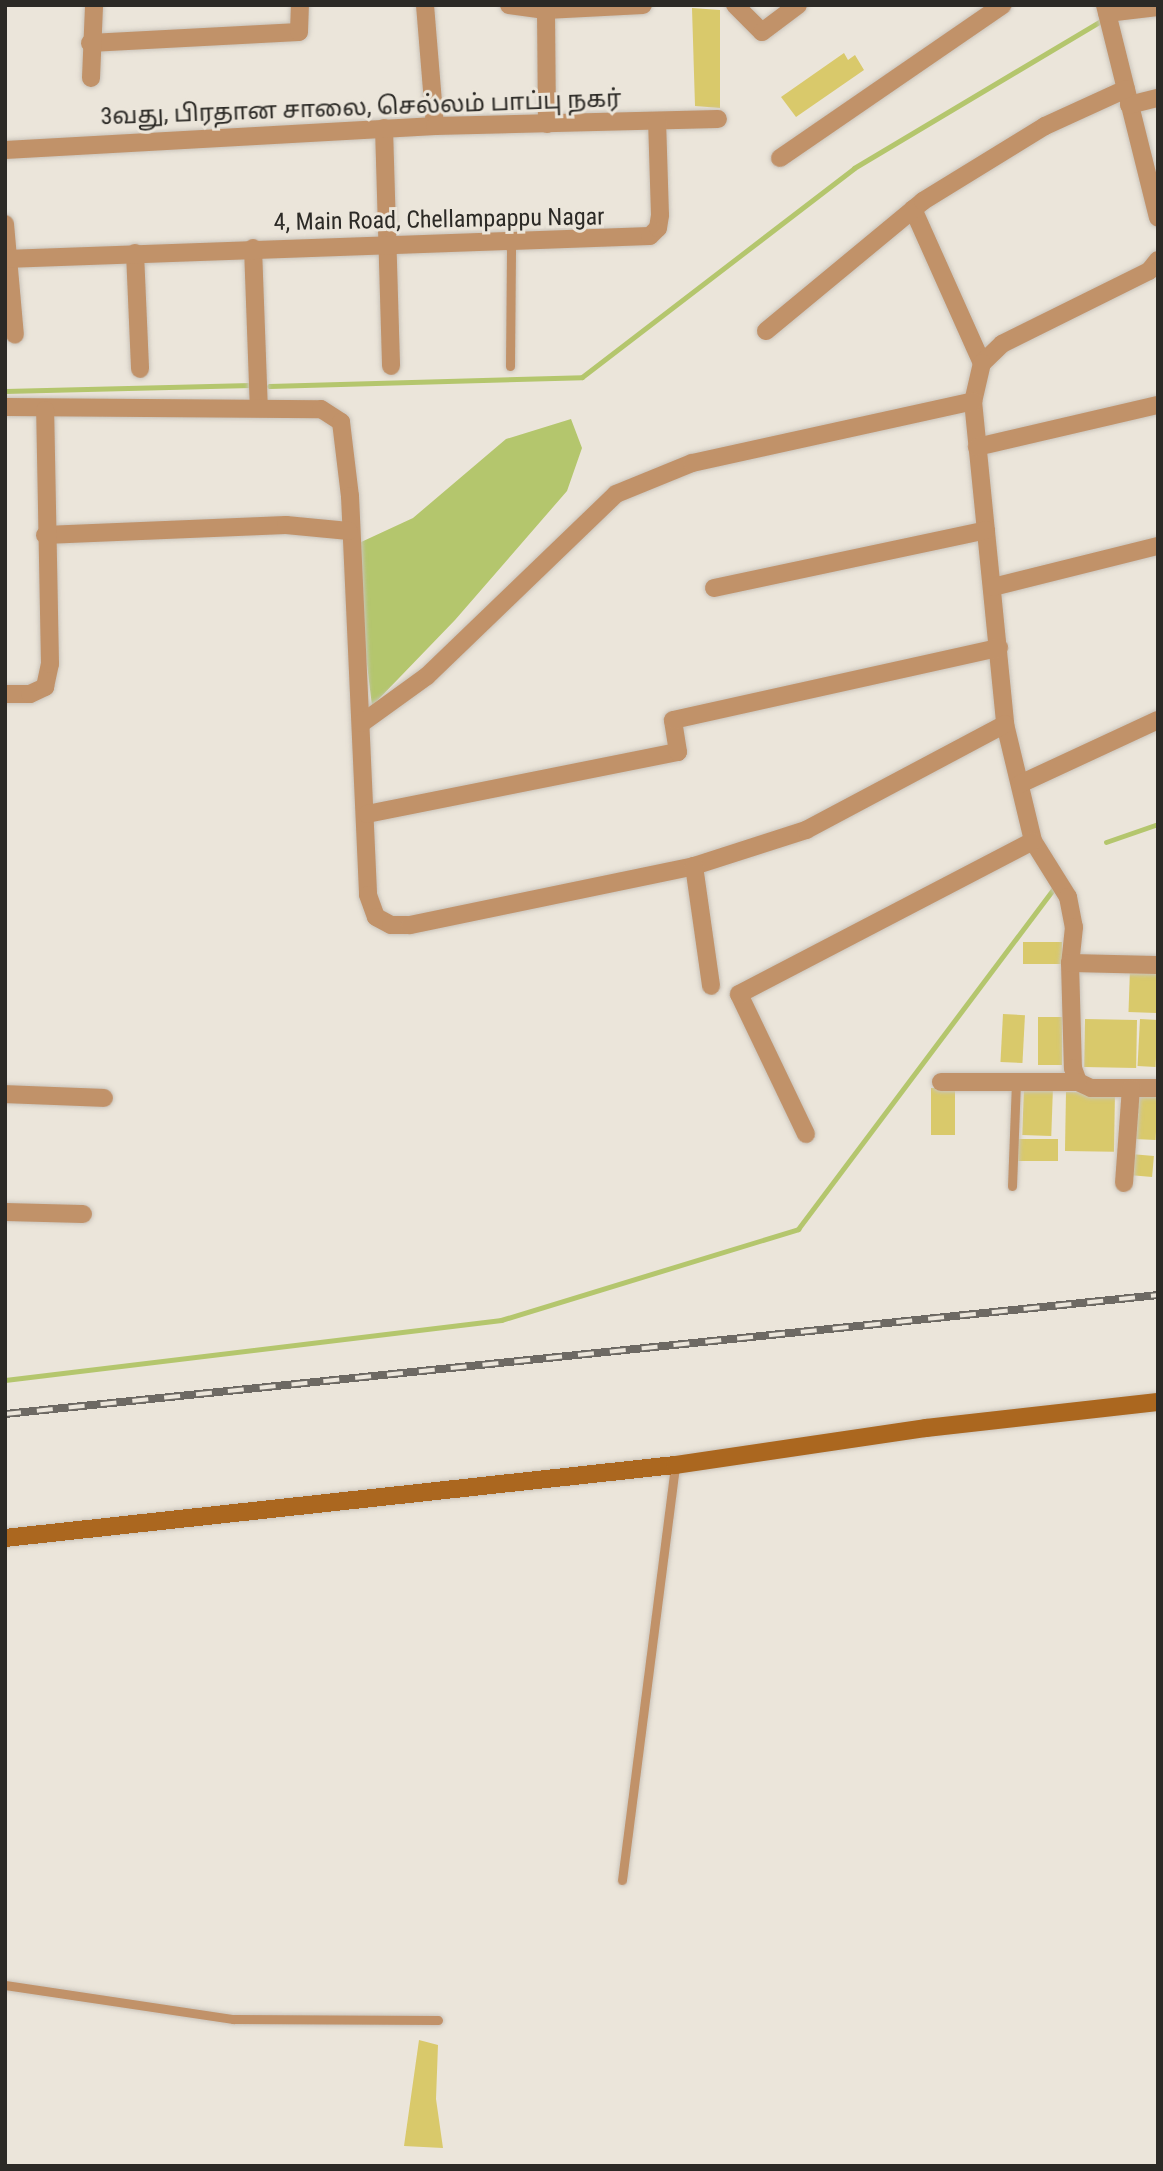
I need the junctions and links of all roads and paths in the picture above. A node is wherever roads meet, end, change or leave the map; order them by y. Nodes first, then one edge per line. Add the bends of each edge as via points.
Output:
1 (94, 5) edge
2 (300, 5) edge
3 (425, 5) edge
4 (509, 5) edge
5 (643, 5) edge
6 (735, 5) edge
7 (799, 5) edge
8 (1003, 5) edge
9 (1158, 7) edge
10 (1106, 9) edge
11 (546, 10) junction
12 (90, 43) junction
13 (91, 78) dead end
14 (1127, 97) junction
15 (1158, 98) edge
16 (718, 119) dead end
17 (657, 121) junction
18 (547, 124) junction
19 (435, 126) junction
20 (384, 128) junction
21 (5, 149) edge
22 (780, 158) dead end
23 (913, 209) junction
24 (1158, 217) edge
25 (5, 224) edge
26 (510, 243) junction
27 (387, 245) junction
28 (253, 248) junction
29 (135, 253) junction
30 (6, 259) edge
31 (1158, 260) edge
32 (766, 331) dead end
33 (15, 335) dead end
34 (982, 363) junction
35 (390, 366) dead end
36 (510, 366) dead end
37 (140, 369) dead end
38 (973, 401) junction
39 (1157, 405) edge
40 (5, 407) edge
41 (259, 408) junction
42 (45, 410) junction
43 (977, 447) junction
44 (986, 530) junction
45 (349, 531) junction
46 (45, 536) junction
47 (1158, 546) edge
48 (993, 587) junction
49 (713, 588) dead end
50 (999, 648) junction
51 (5, 694) edge
52 (1158, 720) edge
53 (362, 723) junction
54 (1005, 724) junction
55 (1020, 784) junction
56 (367, 814) junction
57 (1033, 841) junction
58 (694, 866) junction
59 (1070, 963) junction
60 (1158, 965) edge
61 (711, 986) dead end
62 (941, 1082) dead end
63 (1016, 1082) junction
64 (1079, 1082) junction
65 (1131, 1088) junction
66 (1158, 1088) edge
67 (5, 1094) edge
68 (104, 1098) dead end
69 (806, 1134) dead end
70 (1124, 1183) dead end
71 (1012, 1186) dead end
72 (5, 1212) edge
73 (83, 1214) dead end
74 (1158, 1402) edge
75 (675, 1465) junction
76 (5, 1538) edge
77 (622, 1880) dead end
78 (5, 1985) edge
79 (438, 2020) dead end

1 - 12 street
2 - 12 street via 299,32
3 - 19 street
4 - 11 street
5 - 11 street
6 - 7 street via 762,32
8 - 22 street
9 - 10 street
10 - 14 street
11 - 18 street
12 - 13 street
14 - 15 street
14 - 23 street via 1045,126
14 - 24 street
16 - 17 street, 3வது, பிரதான சாலை, செல்லம் பாப்பு நகர்
17 - 18 street, 3வது, பிரதான சாலை, செல்லம் பாப்பு நகர்
17 - 26 street, 4, Main Road, Chellampappu Nagar via 658,228 650,236
18 - 19 street, 3வது, பிரதான சாலை, செல்லம் பாப்பு நகர்
19 - 20 street, 3வது, பிரதான சாலை, செல்லம் பாப்பு நகர்
20 - 21 street, 3வது, பிரதான சாலை, செல்லம் பாப்பு நகர்
20 - 27 street
23 - 32 street
23 - 34 street
25 - 30 street
26 - 27 street, 4, Main Road, Chellampappu Nagar
26 - 36 lane
27 - 28 street, 4, Main Road, Chellampappu Nagar
27 - 35 street
28 - 29 street, 4, Main Road, Chellampappu Nagar
28 - 41 street
29 - 30 street, 4, Main Road, Chellampappu Nagar
29 - 37 street
30 - 33 street
31 - 34 street via 1149,271 1002,344
34 - 38 street
38 - 43 street
38 - 53 street via 692,463 616,494 427,676
39 - 43 street
40 - 42 street
41 - 42 street
41 - 45 street via 321,409 334,413 341,422
42 - 46 street
43 - 44 street
44 - 48 street
44 - 49 street
45 - 46 street via 286,525
45 - 53 street
46 - 51 street via 50,664 45,687 30,694
47 - 48 street
48 - 50 street
50 - 54 street
50 - 56 street via 673,720 678,752
52 - 55 street
53 - 56 street
54 - 55 street
54 - 58 street via 806,830
55 - 57 street
56 - 58 street via 369,895 376,917 391,925 410,925
57 - 59 street via 1068,898 1074,927
57 - 69 street via 739,994
58 - 61 street
59 - 60 street
59 - 64 street via 1073,1068
62 - 63 street
63 - 64 street
63 - 71 lane
64 - 65 street via 1091,1088
65 - 66 street
65 - 70 street
67 - 68 street
72 - 73 street
74 - 75 street via 926,1428
75 - 76 street
75 - 77 lane
78 - 79 lane via 233,2019

